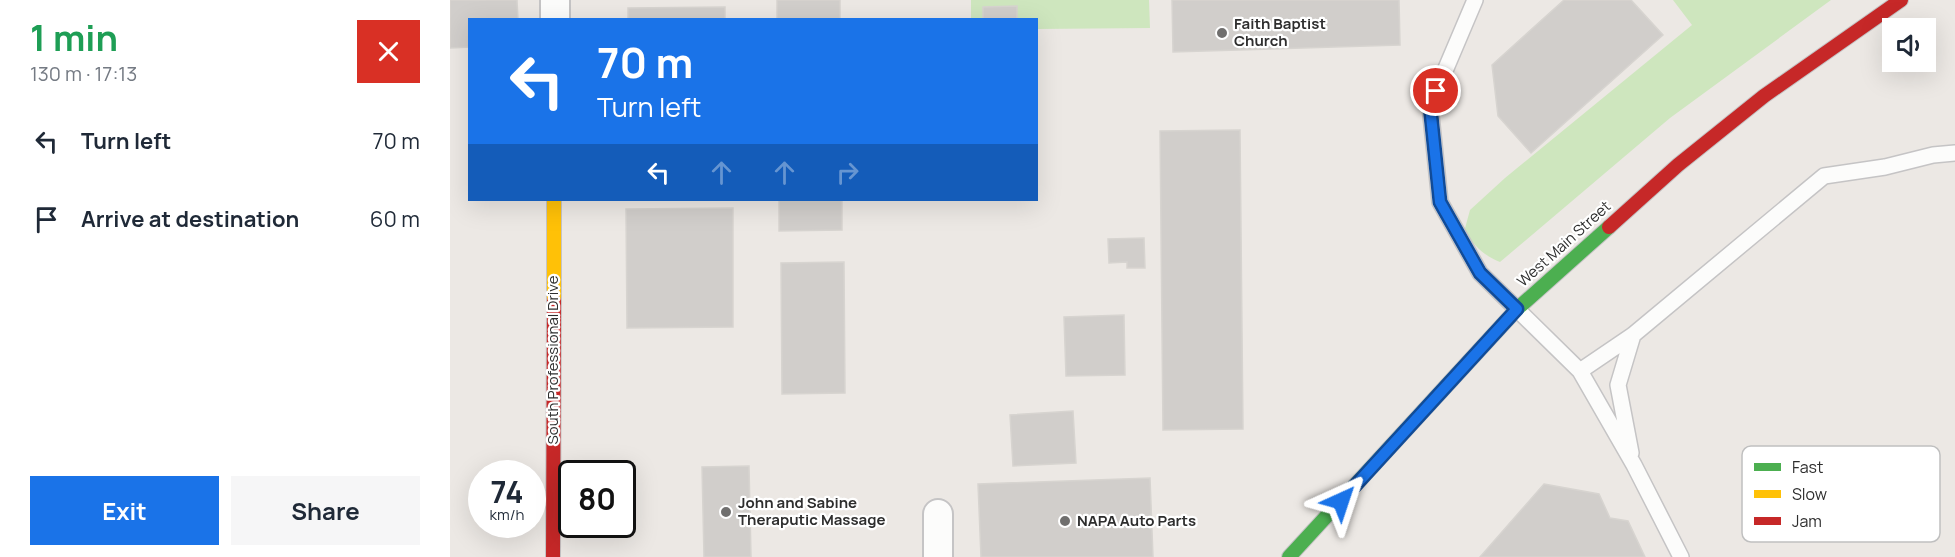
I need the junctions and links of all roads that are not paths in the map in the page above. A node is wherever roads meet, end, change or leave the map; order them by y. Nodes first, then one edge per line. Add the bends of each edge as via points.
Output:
1 (555, 0) edge
2 (1475, 0) edge
3 (1901, 0) edge
4 (555, 18) edge
5 (1955, 153) edge
6 (554, 201) edge
7 (1517, 309) junction
8 (1633, 335) junction
9 (1580, 371) junction
10 (1634, 465) junction
11 (938, 514) dead end
12 (553, 557) edge
13 (938, 557) edge
14 (1289, 557) edge
15 (1682, 557) edge

1 - 4 street
2 - 7 lane via 1430,106 1440,202 1480,273
3 - 7 main road, West Main Street via 1747,109 1678,165
5 - 8 lane via 1824,176
6 - 12 main road, South Professional Drive
7 - 9 lane
7 - 14 main road, West Main Street
8 - 9 lane
8 - 10 lane via 1618,385
9 - 10 lane
10 - 15 lane
11 - 13 street

